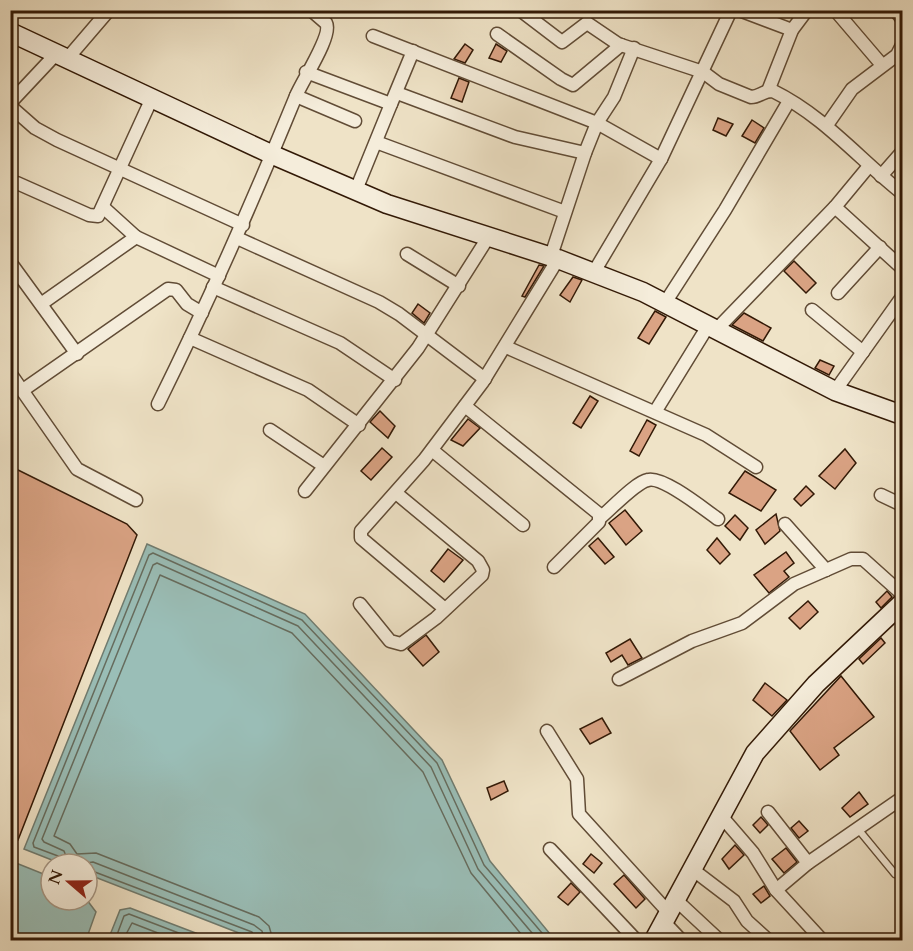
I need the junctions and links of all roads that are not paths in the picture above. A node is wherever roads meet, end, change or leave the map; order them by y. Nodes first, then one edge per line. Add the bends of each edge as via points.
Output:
1 (109, 10) edge
2 (311, 10) edge
3 (520, 10) edge
4 (807, 10) edge
5 (835, 10) edge
6 (895, 10) edge
7 (732, 11) edge
8 (903, 19) edge
9 (792, 30) junction
10 (10, 32) edge
11 (497, 34) dead end
12 (373, 36) dead end
13 (621, 45) junction
14 (903, 45) edge
15 (634, 48) junction
16 (413, 51) junction
17 (62, 56) junction
18 (882, 65) junction
19 (306, 72) junction
20 (703, 72) junction
21 (768, 91) junction
22 (397, 93) junction
23 (296, 96) junction
24 (152, 98) junction
25 (789, 101) junction
26 (10, 104) edge
27 (391, 104) junction
28 (355, 121) dead end
29 (597, 123) junction
30 (827, 125) junction
31 (376, 142) junction
32 (903, 152) edge
33 (585, 153) junction
34 (273, 155) junction
35 (661, 159) junction
36 (869, 166) junction
37 (122, 169) junction
38 (881, 176) junction
39 (16, 183) dead end
40 (356, 190) junction
41 (903, 193) edge
42 (835, 207) junction
43 (104, 208) junction
44 (565, 212) junction
45 (243, 225) junction
46 (489, 236) junction
47 (136, 237) junction
48 (237, 238) junction
49 (880, 247) junction
50 (407, 254) dead end
51 (555, 257) junction
52 (10, 262) edge
53 (903, 268) edge
54 (594, 272) junction
55 (216, 281) junction
56 (459, 286) junction
57 (838, 293) dead end
58 (903, 297) edge
59 (665, 303) junction
60 (41, 304) junction
61 (812, 310) dead end
62 (202, 313) junction
63 (712, 328) junction
64 (428, 335) junction
65 (190, 339) junction
66 (506, 346) junction
67 (863, 352) junction
68 (77, 354) junction
69 (10, 373) edge
70 (485, 379) junction
71 (395, 380) junction
72 (23, 390) junction
73 (835, 391) junction
74 (158, 404) dead end
75 (465, 406) junction
76 (655, 412) junction
77 (903, 416) edge
78 (358, 425) junction
79 (270, 430) dead end
80 (432, 450) junction
81 (324, 466) junction
82 (756, 467) dead end
83 (305, 491) dead end
84 (396, 493) junction
85 (881, 495) dead end
86 (136, 500) dead end
87 (903, 505) edge
88 (600, 518) junction
89 (718, 519) dead end
90 (785, 524) dead end
91 (523, 525) dead end
92 (554, 567) dead end
93 (826, 570) junction
94 (903, 594) edge
95 (903, 603) edge
96 (360, 604) dead end
97 (445, 609) junction
98 (619, 680) dead end
99 (547, 730) dead end
100 (903, 798) edge
101 (768, 812) dead end
102 (722, 818) junction
103 (858, 829) junction
104 (550, 849) dead end
105 (808, 863) junction
106 (692, 869) junction
107 (895, 874) dead end
108 (776, 890) junction
109 (670, 912) junction
110 (636, 940) edge
111 (654, 940) edge
112 (681, 940) edge
113 (719, 940) edge
114 (768, 940) edge
115 (822, 940) edge

1 - 17 street
2 - 19 street via 326,22 329,30
3 - 13 street via 562,42 587,23
4 - 9 street
5 - 18 street
6 - 8 street
7 - 9 street
7 - 20 street
9 - 21 street
10 - 17 street
11 - 13 street via 573,85
12 - 16 street
13 - 15 street
14 - 18 street via 897,55
15 - 20 street
15 - 29 street via 614,97
16 - 22 street
16 - 29 street
17 - 24 street
17 - 26 street
18 - 30 street via 852,89
19 - 23 street
19 - 27 street
20 - 21 street via 719,84 751,97
20 - 35 street
21 - 25 street
22 - 27 street
22 - 33 street via 515,136
23 - 28 street
23 - 34 street
24 - 34 street
24 - 37 street
25 - 30 street
25 - 59 street
26 - 37 street via 35,128
27 - 31 street
29 - 33 street
29 - 35 street
30 - 36 street
31 - 40 street
31 - 44 street
32 - 38 street
33 - 44 street
34 - 40 street
34 - 45 street
35 - 54 street
36 - 38 street
36 - 42 street
37 - 43 street
37 - 45 street
38 - 41 street
39 - 43 street via 88,215 98,216
40 - 46 street via 421,216
42 - 49 street
42 - 63 street
43 - 47 street
44 - 51 street
45 - 48 street
46 - 51 street
46 - 56 street
47 - 55 street
47 - 60 street
48 - 55 street
48 - 64 street via 361,293
49 - 53 street
49 - 57 street
50 - 56 street
51 - 54 street
51 - 66 street
52 - 60 street
54 - 59 street
55 - 62 street
55 - 71 street via 340,343
56 - 64 street
58 - 67 street
59 - 63 street
60 - 68 street
61 - 67 street
62 - 65 street
62 - 68 street via 187,304 176,290 168,289
63 - 73 street
63 - 76 street
64 - 70 street
64 - 71 street
65 - 74 street
65 - 78 street via 308,390
66 - 70 street
66 - 76 street
67 - 73 street
68 - 72 street
69 - 72 street
70 - 75 street
71 - 78 street
72 - 86 street via 77,469
73 - 77 street
75 - 80 street
75 - 88 street
76 - 82 street via 706,435
78 - 81 street
79 - 81 street
80 - 84 street
80 - 91 street
81 - 83 street
84 - 97 street via 361,531 361,538
84 - 97 street via 481,565 480,579
85 - 87 street
88 - 89 street via 644,482 654,480
88 - 92 street
90 - 93 street
93 - 94 street via 860,557
93 - 98 street via 794,584 742,623 692,641
95 - 102 street via 816,684 763,743
96 - 97 street via 397,645
99 - 109 street via 577,779 579,814
100 - 103 street
101 - 105 street
102 - 106 street
102 - 108 street via 753,853
103 - 105 street
103 - 107 lane
104 - 110 street
105 - 108 street
106 - 109 street
106 - 114 street via 734,901 747,921
108 - 115 street
109 - 111 street
109 - 112 street
109 - 113 street

